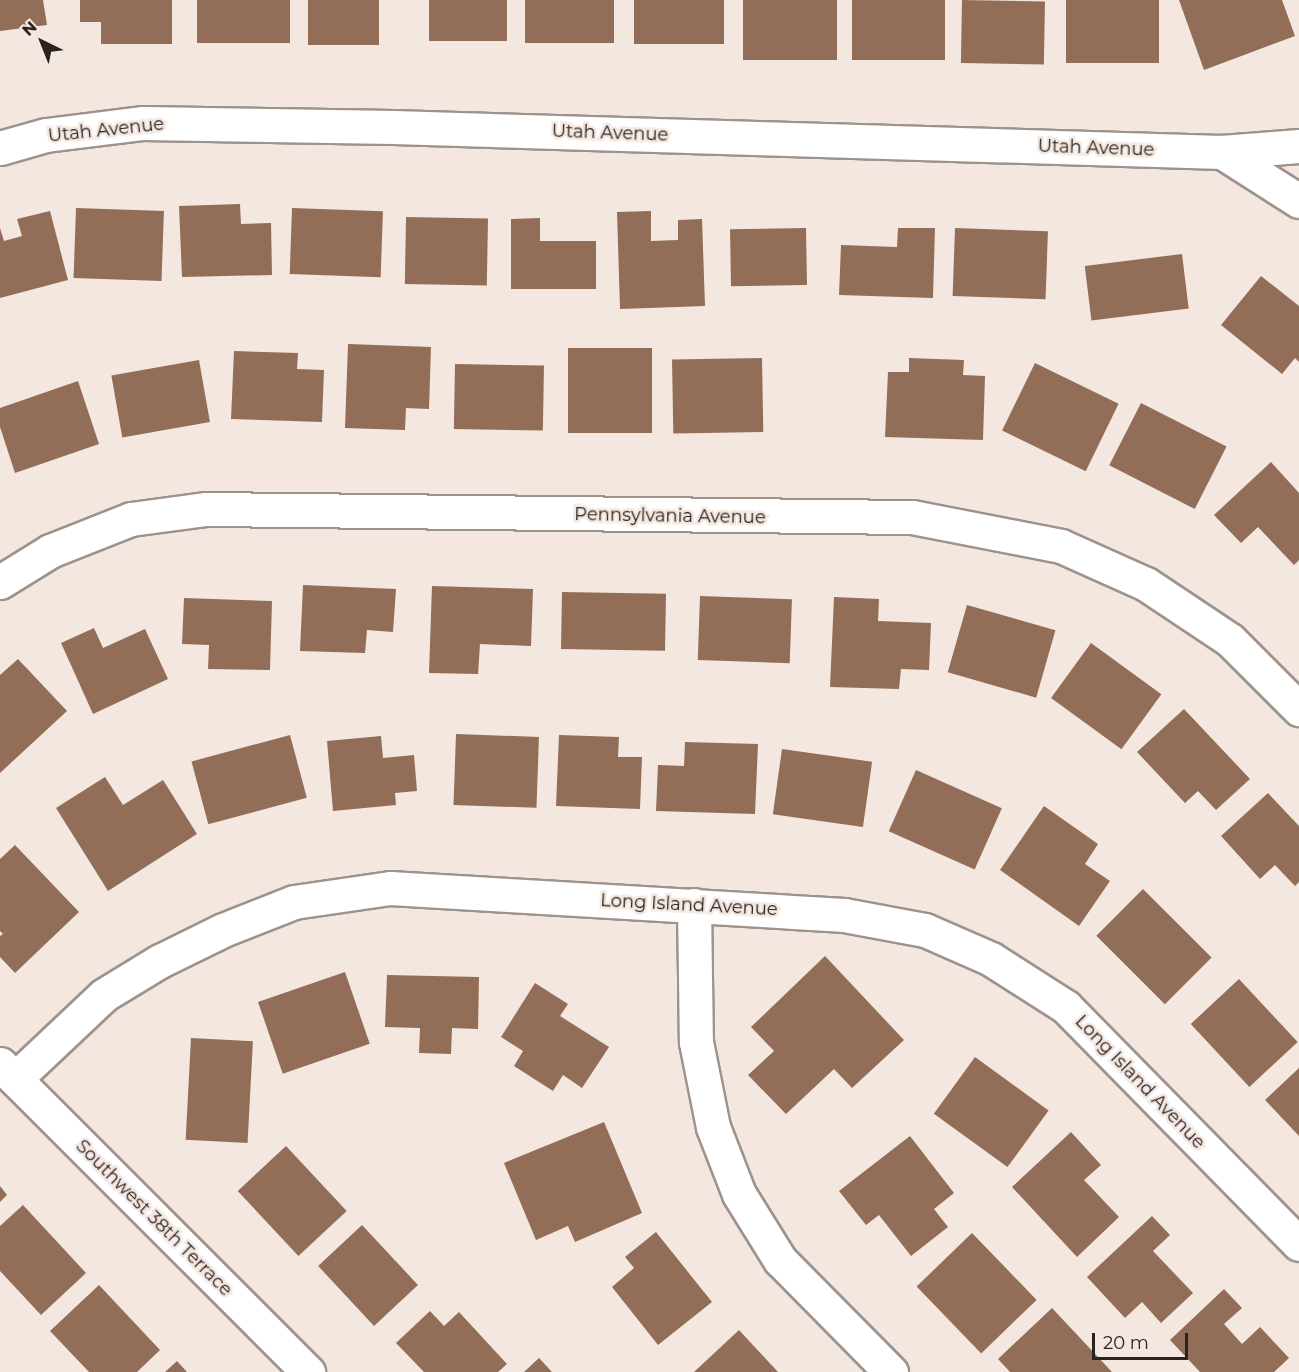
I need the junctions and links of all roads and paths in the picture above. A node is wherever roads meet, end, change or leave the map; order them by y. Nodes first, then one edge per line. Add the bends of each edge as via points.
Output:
1 (1299, 146) edge
2 (0, 148) edge
3 (1222, 152) junction
4 (1299, 201) edge
5 (0, 582) edge
6 (1299, 710) edge
7 (694, 904) junction
8 (7, 1071) edge
9 (1299, 1244) edge
10 (308, 1372) edge
11 (891, 1372) edge

1 - 3 street, Utah Avenue
2 - 3 street, Utah Avenue via 46,135 143,123
3 - 4 street
5 - 6 street, Pennsylvania Avenue via 50,551 131,519 206,509 912,517 1061,546 1146,584 1230,640
7 - 8 street, Long Island Avenue via 390,888 294,902 160,961 104,995
7 - 9 street, Long Island Avenue via 844,915 925,930 991,959 1066,1007
7 - 11 street via 696,1042 713,1127 740,1194 780,1260
8 - 10 street, Southwest 38th Terrace

